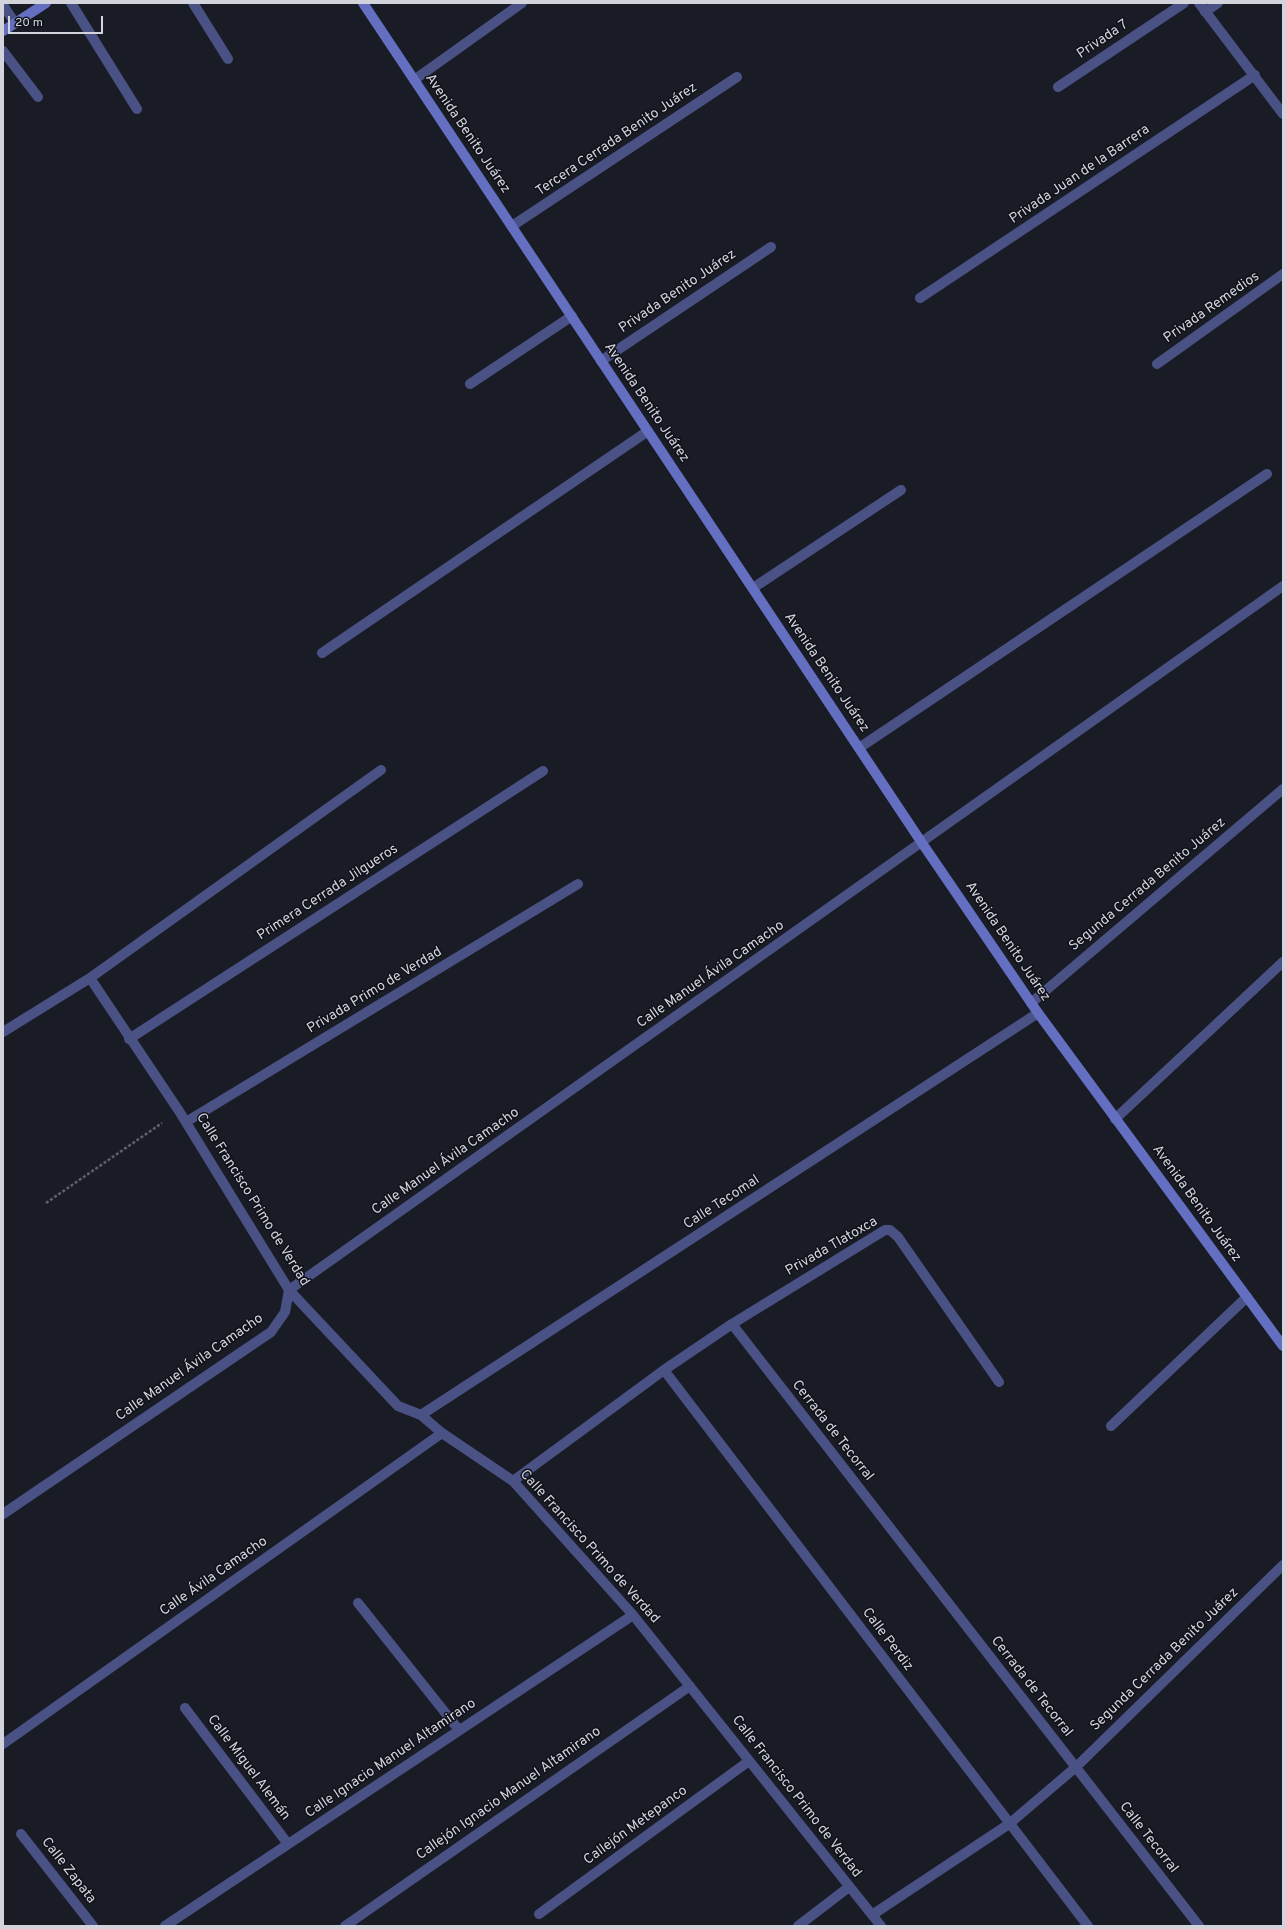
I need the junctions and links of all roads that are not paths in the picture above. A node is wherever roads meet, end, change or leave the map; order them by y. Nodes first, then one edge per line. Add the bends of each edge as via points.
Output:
1 (46, 3) edge
2 (71, 3) edge
3 (193, 3) edge
4 (363, 3) edge
5 (522, 3) edge
6 (1184, 3) edge
7 (1218, 3) edge
8 (3, 5) edge
9 (1202, 7) edge
10 (15, 23) junction
11 (3, 31) edge
12 (3, 51) edge
13 (228, 59) dead end
14 (1254, 75) junction
15 (737, 77) dead end
16 (414, 80) junction
17 (1058, 87) dead end
18 (38, 97) dead end
19 (137, 109) dead end
20 (1283, 114) edge
21 (512, 226) junction
22 (771, 247) dead end
23 (1283, 274) edge
24 (920, 298) dead end
25 (572, 316) junction
26 (601, 361) junction
27 (1157, 364) dead end
28 (470, 384) dead end
29 (648, 431) junction
30 (1267, 474) dead end
31 (901, 490) dead end
32 (1283, 586) edge
33 (753, 588) junction
34 (322, 653) dead end
35 (859, 748) junction
36 (381, 770) dead end
37 (543, 771) dead end
38 (1283, 789) edge
39 (922, 843) junction
40 (578, 884) dead end
41 (1283, 962) edge
42 (90, 978) junction
43 (1031, 1003) junction
44 (1038, 1013) junction
45 (3, 1032) edge
46 (129, 1039) junction
47 (1115, 1119) junction
48 (186, 1122) junction
49 (290, 1290) junction
50 (1247, 1297) junction
51 (732, 1324) junction
52 (1283, 1346) edge
53 (664, 1370) junction
54 (999, 1382) dead end
55 (421, 1415) junction
56 (1111, 1426) dead end
57 (442, 1433) junction
58 (513, 1481) junction
59 (3, 1514) edge
60 (1283, 1565) edge
61 (358, 1603) dead end
62 (633, 1615) junction
63 (690, 1686) junction
64 (185, 1708) dead end
65 (459, 1730) junction
66 (3, 1744) edge
67 (749, 1761) junction
68 (1076, 1767) junction
69 (1009, 1824) junction
70 (21, 1834) dead end
71 (288, 1844) junction
72 (849, 1887) junction
73 (539, 1914) dead end
74 (872, 1915) junction
75 (93, 1926) edge
76 (165, 1926) edge
77 (345, 1926) edge
78 (798, 1926) edge
79 (881, 1926) edge
80 (1088, 1926) edge
81 (1199, 1926) edge

1 - 10 main road
2 - 19 street
3 - 13 street
4 - 16 main road, Avenida Benito Juárez
5 - 16 street
6 - 17 street, Privada 7
7 - 9 street
8 - 10 street
9 - 14 street
10 - 11 main road
12 - 18 street
14 - 20 street
14 - 24 street, Privada Juan de la Barrera
15 - 21 street, Tercera Cerrada Benito Juárez
16 - 21 main road, Avenida Benito Juárez
21 - 25 main road, Avenida Benito Juárez
22 - 26 street, Privada Benito Juárez
23 - 27 street, Privada Remedios
25 - 26 main road, Avenida Benito Juárez
25 - 28 street
26 - 29 main road, Avenida Benito Juárez
29 - 33 main road, Avenida Benito Juárez
29 - 34 street
30 - 35 street
31 - 33 street
32 - 39 street, Calle Manuel Ávila Camacho
33 - 35 main road, Avenida Benito Juárez
35 - 39 main road, Avenida Benito Juárez
36 - 42 street
37 - 46 street, Primera Cerrada Jilgueros
38 - 43 street, Segunda Cerrada Benito Juárez
39 - 43 main road, Avenida Benito Juárez
39 - 49 street, Calle Manuel Ávila Camacho
40 - 48 street, Privada Primo de Verdad
41 - 47 street
42 - 45 street
42 - 46 street, Calle Francisco Primo de Verdad
43 - 44 main road, Avenida Benito Juárez
44 - 47 main road, Avenida Benito Juárez
44 - 55 street, Calle Tecomal
46 - 48 street, Calle Francisco Primo de Verdad
47 - 50 main road, Avenida Benito Juárez
48 - 49 street, Calle Francisco Primo de Verdad
49 - 55 street, Calle Francisco Primo de Verdad via 398,1406
49 - 59 street, Calle Manuel Ávila Camacho via 285,1312 271,1332
50 - 52 main road, Avenida Benito Juárez
50 - 56 street
51 - 53 street
51 - 54 street, Privada Tlatoxca via 880,1233 890,1230 898,1237
51 - 68 street, Cerrada de Tecorral
53 - 58 street
53 - 69 street, Calle Perdiz
55 - 57 street, Calle Francisco Primo de Verdad
57 - 58 street, Calle Francisco Primo de Verdad
57 - 66 street, Calle Ávila Camacho
58 - 62 street, Calle Francisco Primo de Verdad
60 - 68 street, Segunda Cerrada Benito Juárez
61 - 65 street
62 - 63 street, Calle Francisco Primo de Verdad
62 - 65 street, Calle Ignacio Manuel Altamirano
63 - 67 street, Calle Francisco Primo de Verdad
63 - 77 street, Callejón Ignacio Manuel Altamirano
64 - 71 street, Calle Miguel Alemán
65 - 71 street, Calle Ignacio Manuel Altamirano
67 - 72 street, Calle Francisco Primo de Verdad
67 - 73 street, Callejón Metepanco
68 - 69 street, Segunda Cerrada Benito Juárez
68 - 81 street, Calle Tecorral
69 - 74 street, Segunda Cerrada Benito Juárez
69 - 80 street, Calle Perdiz
70 - 75 street, Calle Zapata
71 - 76 street, Calle Ignacio Manuel Altamirano
72 - 74 street, Calle Francisco Primo de Verdad
72 - 78 street
74 - 79 street, Calle Francisco Primo de Verdad

